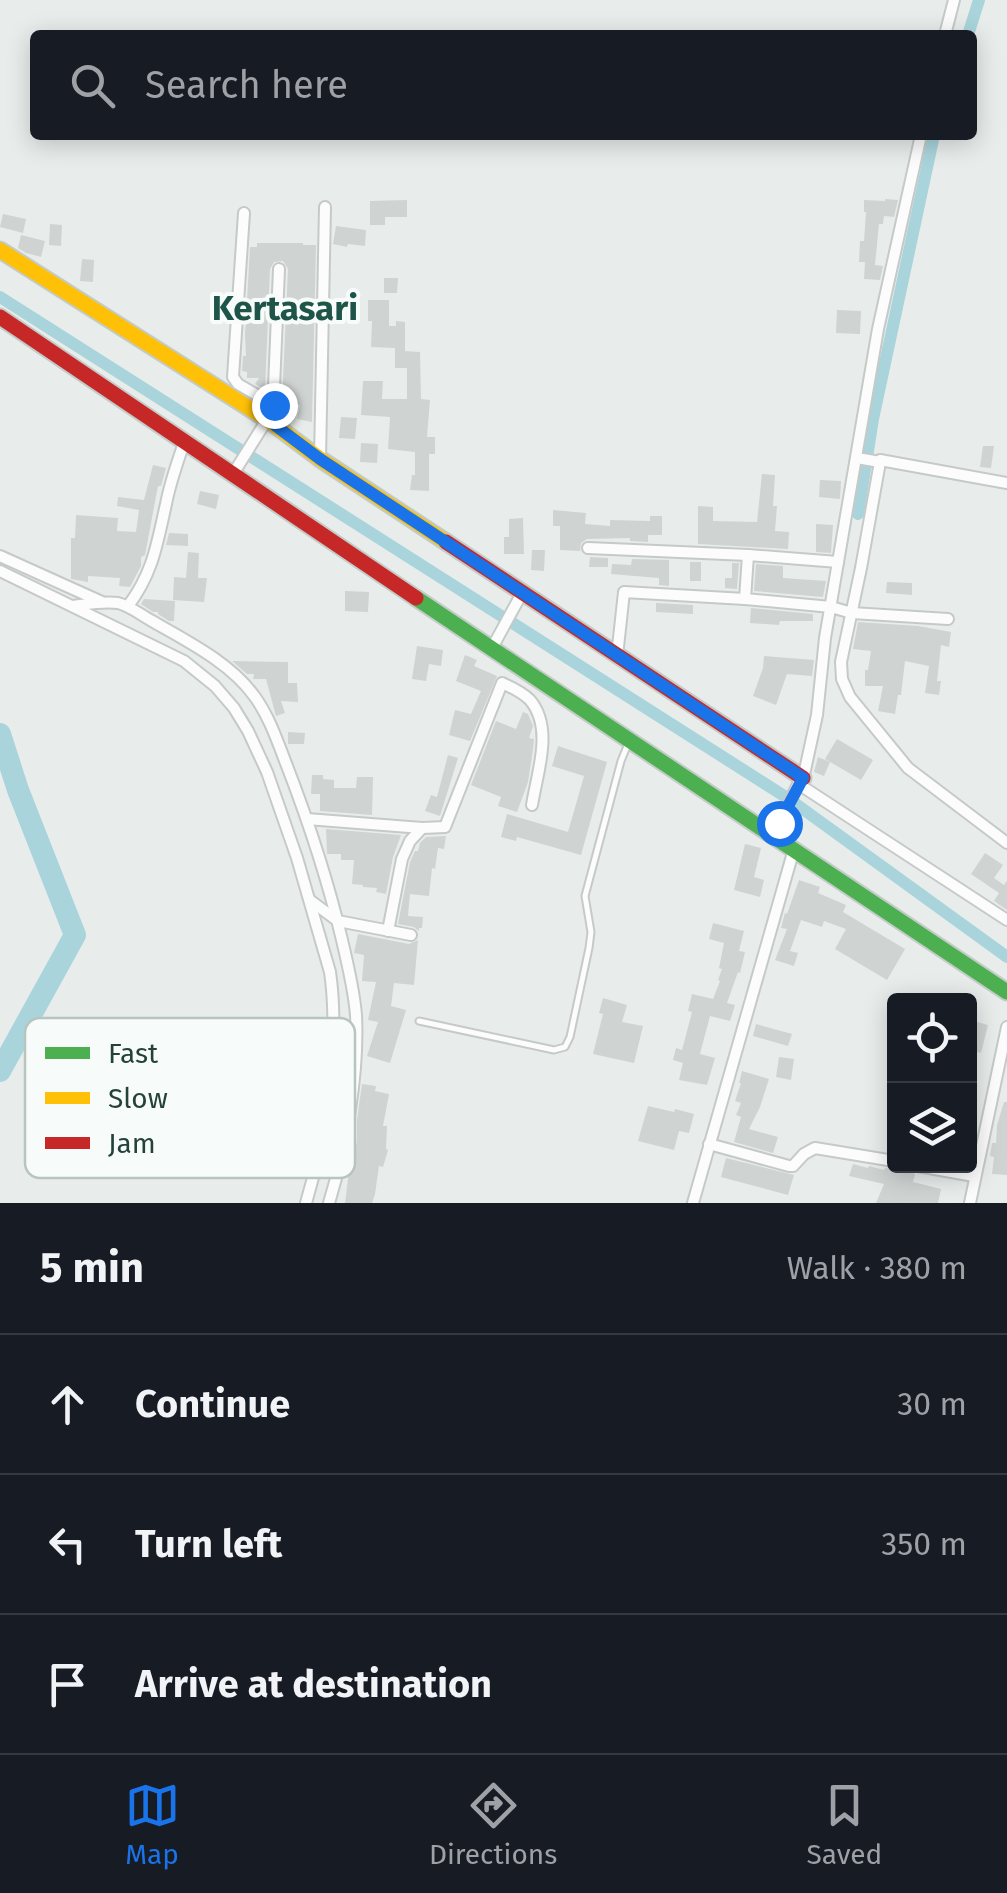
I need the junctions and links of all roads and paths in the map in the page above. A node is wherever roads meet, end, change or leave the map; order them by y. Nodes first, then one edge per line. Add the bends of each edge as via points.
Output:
1 (954, 0) edge
2 (947, 30) edge
3 (919, 140) edge
4 (325, 207) dead end
5 (244, 213) dead end
6 (0, 250) edge
7 (279, 270) dead end
8 (0, 316) edge
9 (268, 418) junction
10 (184, 442) junction
11 (859, 458) junction
12 (320, 459) junction
13 (879, 461) junction
14 (235, 470) junction
15 (1007, 483) edge
16 (588, 548) dead end
17 (748, 555) junction
18 (0, 556) edge
19 (838, 562) junction
20 (0, 571) edge
21 (520, 597) junction
22 (745, 599) junction
23 (103, 602) junction
24 (128, 606) junction
25 (70, 607) junction
26 (833, 607) junction
27 (850, 612) junction
28 (948, 619) dead end
29 (495, 640) junction
30 (617, 656) junction
31 (831, 662) junction
32 (537, 680) junction
33 (529, 697) junction
34 (628, 743) junction
35 (801, 781) junction
36 (532, 805) dead end
37 (307, 818) junction
38 (422, 828) junction
39 (776, 829) junction
40 (1007, 843) edge
41 (794, 849) junction
42 (310, 900) junction
43 (1007, 920) edge
44 (338, 921) junction
45 (388, 931) junction
46 (411, 935) dead end
47 (1007, 992) edge
48 (333, 1018) edge
49 (420, 1021) dead end
50 (1007, 1027) edge
51 (355, 1051) edge
52 (709, 1144) junction
53 (887, 1160) edge
54 (957, 1173) edge
55 (974, 1176) junction
56 (311, 1178) edge
57 (335, 1178) edge
58 (306, 1203) edge
59 (329, 1203) edge
60 (693, 1203) edge
61 (970, 1203) edge

1 - 2 street
3 - 11 street via 878,329
4 - 12 street
5 - 9 street via 234,377
6 - 9 main road
7 - 9 street
8 - 10 main road
9 - 12 main road
9 - 14 street
10 - 14 main road
10 - 24 street via 152,564
11 - 13 street
11 - 19 street
12 - 21 main road
13 - 15 street
13 - 27 street
14 - 29 main road
16 - 17 street
17 - 19 street
17 - 22 street
18 - 23 street
19 - 26 street
20 - 25 street
21 - 29 street
21 - 30 main road
22 - 26 street
22 - 30 street via 624,592
23 - 24 street
23 - 25 street
24 - 37 street via 248,688 266,714
25 - 42 street via 184,661 234,708 267,772
26 - 27 street
26 - 31 street
27 - 28 street
27 - 31 street
29 - 32 main road
30 - 35 main road
31 - 35 street
31 - 40 street via 890,749
32 - 33 street
32 - 34 main road
33 - 36 street via 542,734
33 - 38 street via 501,684 446,826
34 - 39 main road
34 - 49 lane via 585,896 590,948 565,1047
35 - 39 street
35 - 43 street
37 - 38 street
37 - 44 street
38 - 45 street via 402,859
39 - 41 main road
41 - 47 main road
41 - 52 street
42 - 44 street
42 - 48 street via 330,972
44 - 45 street
44 - 51 street via 353,988
45 - 46 street
50 - 55 street
52 - 53 street via 791,1166 815,1148
52 - 60 street
54 - 55 street
55 - 61 street
56 - 58 street
57 - 59 street

